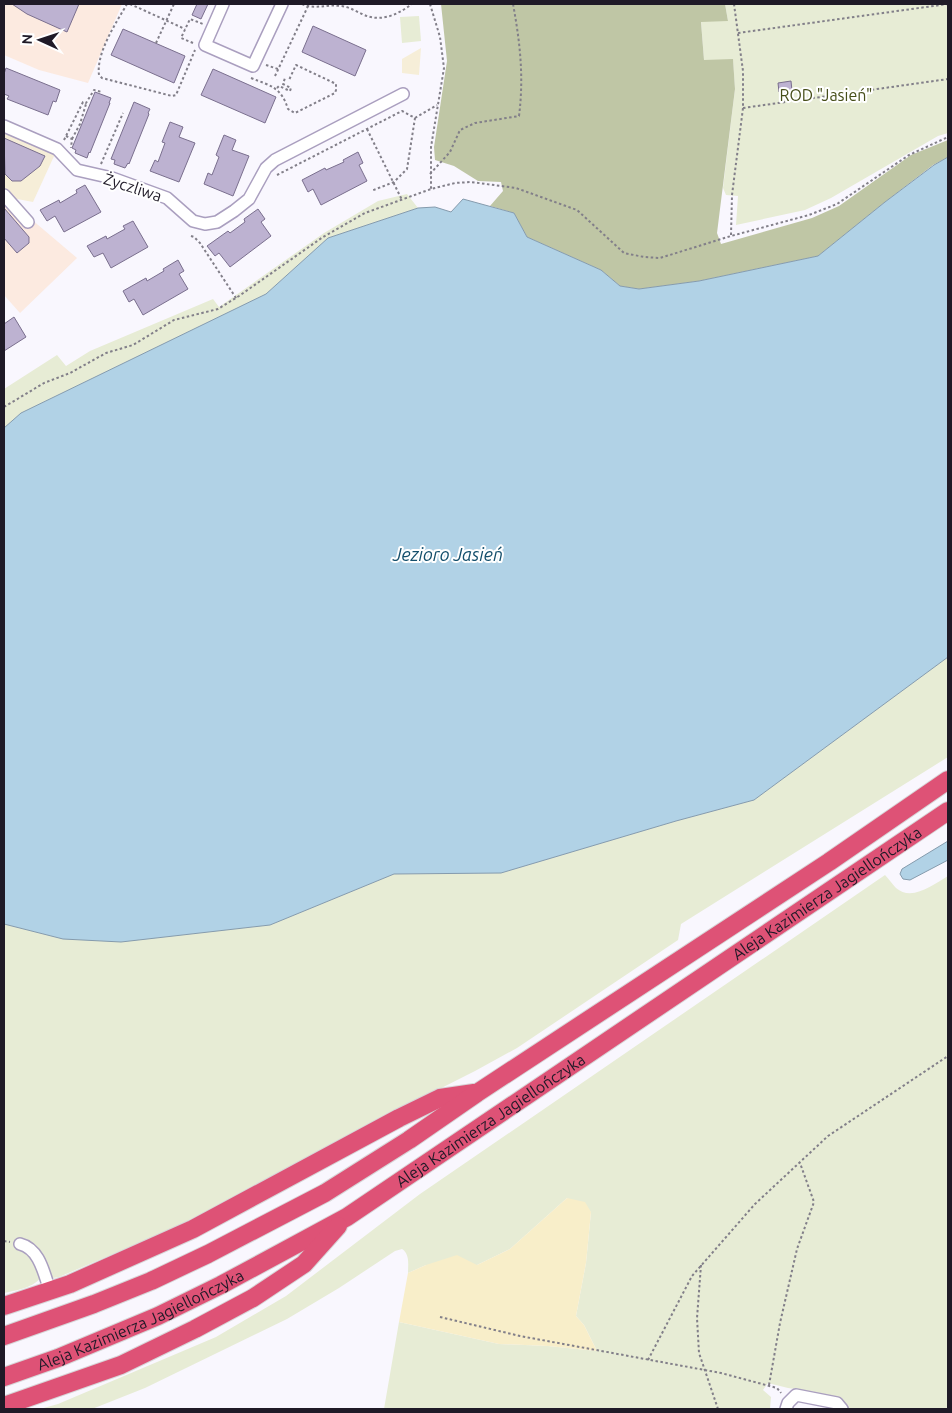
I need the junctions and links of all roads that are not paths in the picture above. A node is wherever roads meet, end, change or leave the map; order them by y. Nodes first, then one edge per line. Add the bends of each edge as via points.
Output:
1 (223, 4) edge
2 (282, 4) edge
3 (403, 94) dead end
4 (4, 126) edge
5 (4, 195) edge
6 (28, 222) dead end
7 (948, 780) edge
8 (948, 811) edge
9 (477, 1093) junction
10 (347, 1217) junction
11 (20, 1244) dead end
12 (50, 1292) junction
13 (4, 1306) edge
14 (4, 1336) edge
15 (4, 1377) edge
16 (4, 1406) edge
17 (787, 1406) edge
18 (840, 1406) edge

1 - 2 street via 202,50 253,66
3 - 4 street, Życzliwa via 274,160 266,168 250,199 217,222 205,224 193,221 167,198 112,178 77,170 57,149
5 - 6 street
7 - 9 highway, Aleja Kazimierza Jagiellończyka
8 - 10 highway, Aleja Kazimierza Jagiellończyka
9 - 12 highway via 440,1098 193,1230
9 - 14 highway, Aleja Kazimierza Jagiellończyka via 325,1193 208,1254 94,1304
10 - 15 highway, Aleja Kazimierza Jagiellończyka via 221,1286 158,1316
10 - 16 highway via 304,1264 253,1298 121,1365
11 - 12 street via 36,1254
12 - 13 highway
17 - 18 street via 796,1395

